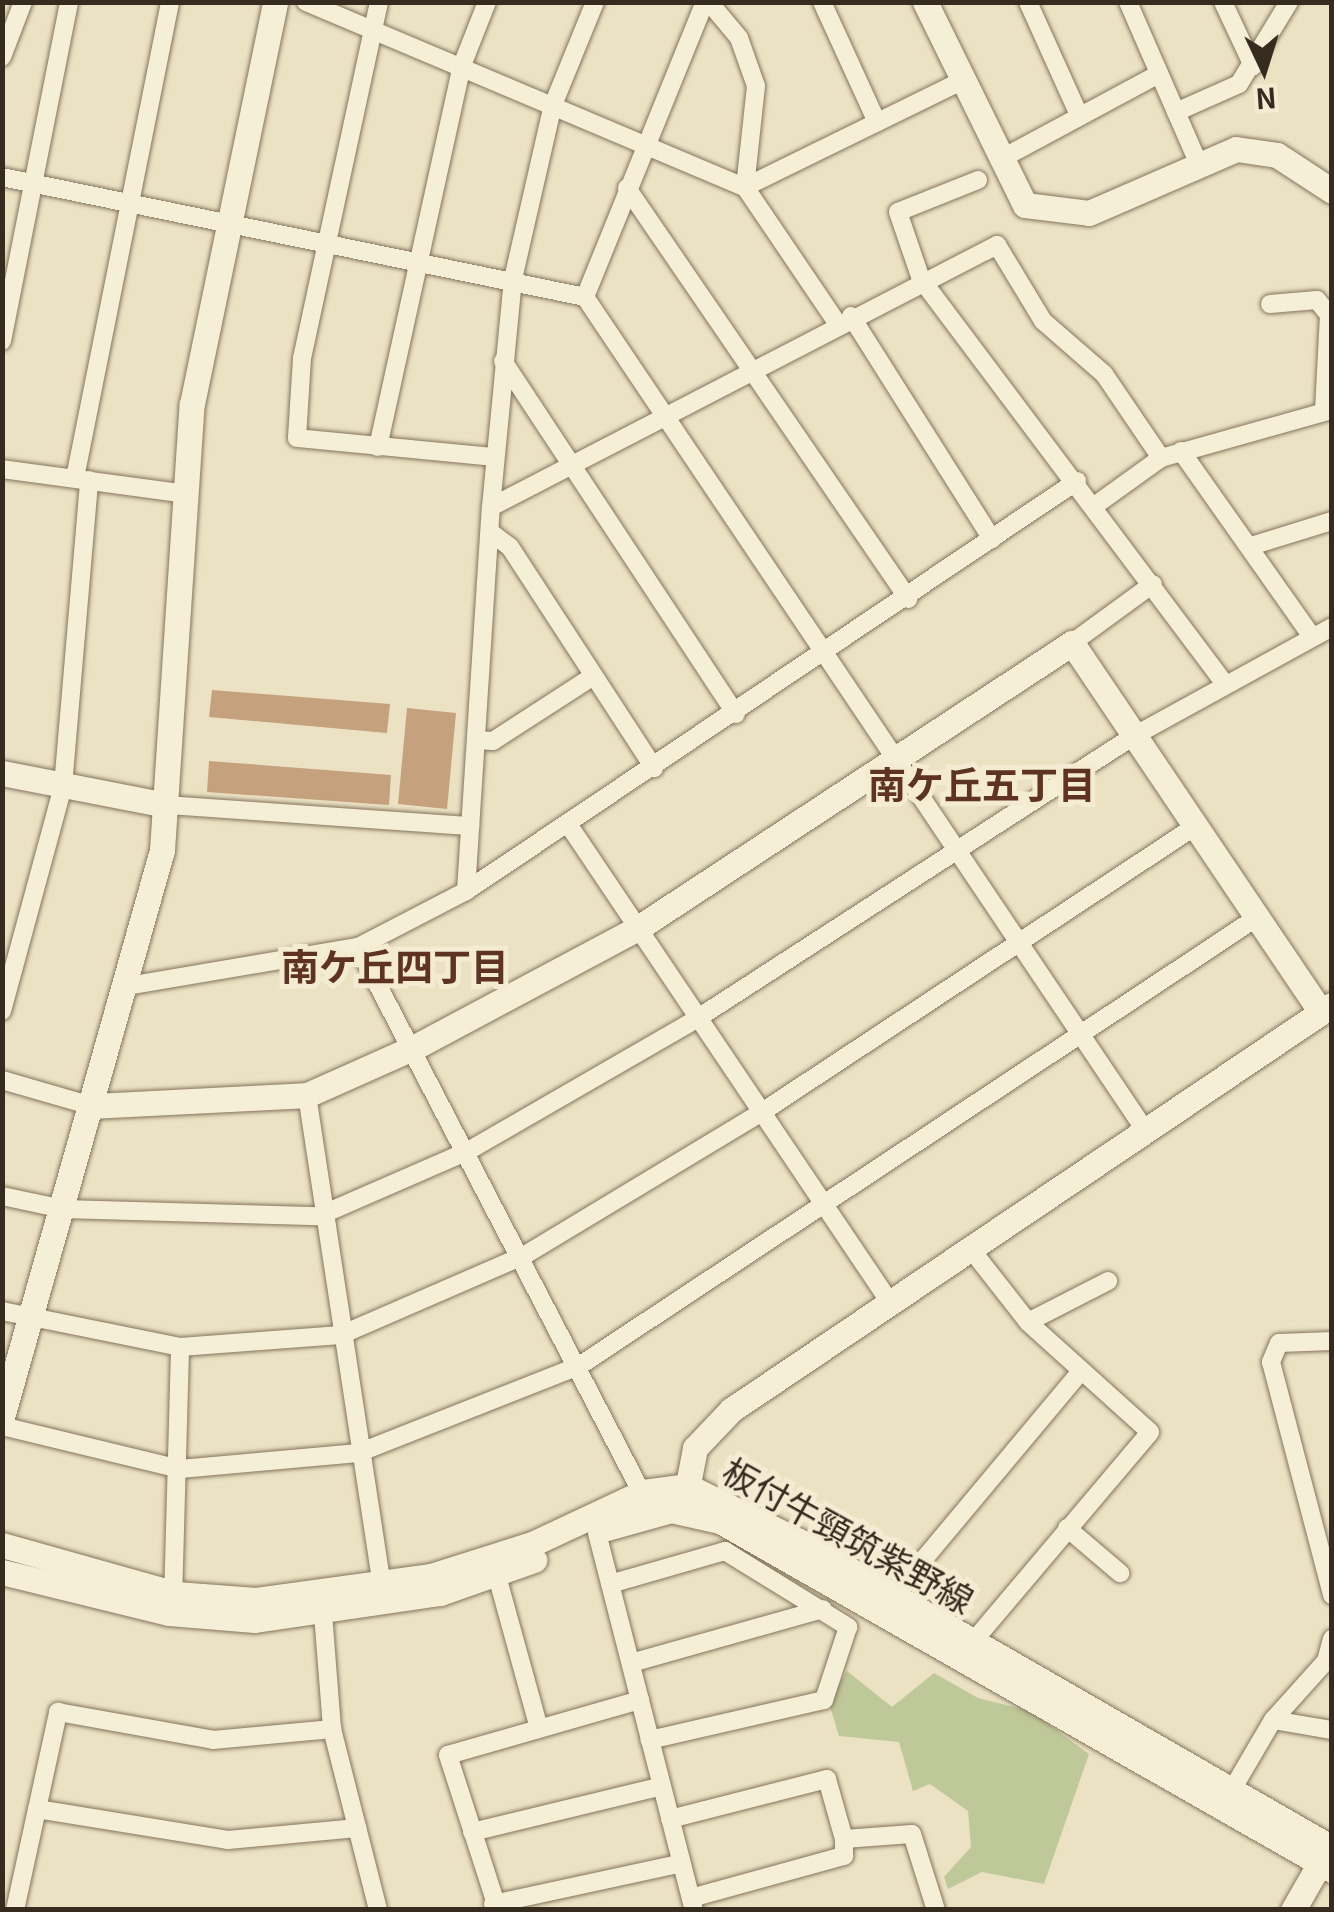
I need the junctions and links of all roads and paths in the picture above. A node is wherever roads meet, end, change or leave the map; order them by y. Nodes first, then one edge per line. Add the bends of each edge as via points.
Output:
1 (22, 2) edge
2 (70, 2) edge
3 (170, 2) edge
4 (276, 2) edge
5 (306, 2) edge
6 (379, 2) edge
7 (487, 2) edge
8 (596, 2) edge
9 (707, 2) edge
10 (822, 2) edge
11 (925, 2) edge
12 (1028, 2) edge
13 (1128, 2) edge
14 (1223, 2) edge
15 (1289, 2) edge
16 (368, 28) junction
17 (2, 57) edge
18 (1252, 66) junction
19 (461, 68) junction
20 (1160, 74) junction
21 (959, 82) junction
22 (553, 105) junction
23 (1176, 112) junction
24 (1079, 115) junction
25 (878, 122) junction
26 (648, 144) junction
27 (999, 160) junction
28 (1198, 162) junction
29 (2, 177) edge
30 (978, 180) dead end
31 (33, 183) junction
32 (745, 187) junction
33 (627, 188) junction
34 (1332, 190) edge
35 (128, 202) junction
36 (230, 222) junction
37 (324, 241) junction
38 (418, 260) junction
39 (512, 279) junction
40 (920, 279) junction
41 (584, 297) junction
42 (1270, 304) dead end
43 (844, 320) junction
44 (2, 341) edge
45 (503, 361) junction
46 (749, 370) junction
47 (1328, 410) edge
48 (663, 416) junction
49 (378, 447) junction
50 (1181, 451) junction
51 (494, 457) junction
52 (1161, 458) junction
53 (575, 464) junction
54 (2, 469) edge
55 (82, 480) junction
56 (1076, 481) junction
57 (187, 494) junction
58 (1098, 504) junction
59 (491, 508) junction
60 (1332, 521) edge
61 (490, 532) junction
62 (992, 539) junction
63 (1251, 546) junction
64 (1153, 584) junction
65 (908, 599) junction
66 (1332, 627) edge
67 (1310, 634) junction
68 (1072, 643) junction
69 (822, 658) junction
70 (592, 678) junction
71 (1225, 684) junction
72 (736, 714) junction
73 (1132, 738) junction
74 (476, 740) junction
75 (894, 760) junction
76 (654, 768) junction
77 (2, 772) edge
78 (63, 786) junction
79 (167, 805) junction
80 (568, 824) junction
81 (470, 826) junction
82 (1194, 827) junction
83 (955, 850) junction
84 (466, 891) junction
85 (1256, 918) junction
86 (638, 928) junction
87 (1018, 943) junction
88 (358, 948) junction
89 (127, 986) junction
90 (1326, 1009) edge
91 (2, 1011) edge
92 (698, 1018) junction
93 (1081, 1036) junction
94 (416, 1047) junction
95 (2, 1080) edge
96 (307, 1095) junction
97 (92, 1106) junction
98 (762, 1112) junction
99 (1144, 1130) junction
100 (468, 1151) junction
101 (2, 1196) edge
102 (63, 1209) junction
103 (827, 1209) junction
104 (320, 1216) junction
105 (970, 1248) junction
106 (525, 1255) junction
107 (1108, 1281) dead end
108 (889, 1301) junction
109 (2, 1311) edge
110 (32, 1318) junction
111 (1028, 1322) junction
112 (341, 1336) junction
113 (1332, 1341) edge
114 (180, 1348) junction
115 (579, 1366) junction
116 (1078, 1375) junction
117 (2, 1417) edge
118 (2, 1426) edge
119 (358, 1453) junction
120 (180, 1470) junction
121 (685, 1498) junction
122 (646, 1502) junction
123 (1067, 1528) junction
124 (597, 1533) junction
125 (2, 1545) edge
126 (494, 1567) junction
127 (2, 1572) edge
128 (1120, 1573) dead end
129 (610, 1584) junction
130 (383, 1595) junction
131 (1332, 1595) edge
132 (893, 1596) junction
133 (322, 1602) junction
134 (173, 1604) junction
135 (823, 1609) junction
136 (1332, 1639) edge
137 (966, 1650) junction
138 (631, 1663) junction
139 (640, 1700) junction
140 (1273, 1720) junction
141 (538, 1728) junction
142 (332, 1730) junction
143 (1332, 1730) edge
144 (650, 1740) junction
145 (662, 1786) junction
146 (1227, 1799) junction
147 (36, 1810) junction
148 (670, 1819) junction
149 (357, 1828) junction
150 (472, 1832) junction
151 (844, 1839) junction
152 (1328, 1857) edge
153 (682, 1864) junction
154 (692, 1904) edge
155 (496, 1907) edge
156 (13, 1908) edge
157 (378, 1910) edge
158 (936, 1910) edge
159 (1293, 1910) edge

1 - 17 street
2 - 31 street
3 - 35 street
4 - 36 street
5 - 16 street
6 - 16 street
7 - 19 street
8 - 22 street
9 - 26 street
9 - 32 street via 739,38 756,86
10 - 25 street
11 - 21 street
12 - 24 street
13 - 20 street
14 - 18 street
15 - 18 street
16 - 19 street
16 - 37 street
18 - 23 street via 1238,84
19 - 22 street
19 - 38 street
20 - 23 street
20 - 24 street
21 - 25 street
21 - 27 street
22 - 26 street
22 - 39 street
23 - 28 street
24 - 27 street
25 - 32 street
26 - 32 street
26 - 33 street
27 - 28 street via 1024,204 1066,217
28 - 34 street via 1236,150 1276,155
29 - 31 street
30 - 40 street via 898,212
31 - 35 street
31 - 44 street
32 - 43 street
33 - 41 street
33 - 46 street
35 - 36 street
35 - 55 street
36 - 37 street
36 - 57 street via 192,404
37 - 38 street
37 - 49 street via 297,438
38 - 39 street
38 - 49 street
39 - 41 street
39 - 45 street
40 - 43 street
40 - 52 street via 997,245 1043,321 1104,374
40 - 56 street
41 - 48 street
42 - 47 street via 1317,300 1328,315
43 - 46 street
43 - 62 street
45 - 51 street
45 - 53 street
46 - 48 street
46 - 65 street
47 - 50 street
48 - 53 street
48 - 69 street
49 - 51 street
50 - 52 street
50 - 63 street
51 - 59 street
52 - 58 street
53 - 59 street
53 - 72 street
54 - 55 street
55 - 57 street
55 - 78 street
56 - 58 street
56 - 62 street
57 - 79 street
58 - 64 street
59 - 61 street
60 - 63 street
61 - 70 street via 510,547
61 - 74 street
62 - 65 street
63 - 67 street
64 - 68 street
64 - 71 street
65 - 69 street
66 - 67 street
67 - 71 street
68 - 73 street
68 - 75 street
69 - 72 street
69 - 75 street
70 - 74 street via 493,741
70 - 76 street
71 - 73 street
72 - 76 street
73 - 82 street
73 - 83 street
74 - 81 street
75 - 83 street
75 - 86 street
76 - 80 street
77 - 78 street
78 - 79 street
78 - 91 street
79 - 81 street
79 - 89 street
80 - 84 street
80 - 86 street
81 - 84 street
82 - 85 street
82 - 87 street
83 - 87 street
83 - 92 street
84 - 88 street
85 - 90 street
85 - 93 street
86 - 92 street
86 - 94 street
87 - 93 street
87 - 98 street
88 - 89 street
88 - 94 street
89 - 97 street
90 - 99 street
92 - 98 street
92 - 100 street
93 - 99 street
93 - 103 street
94 - 96 street
94 - 100 street
95 - 97 street
96 - 97 street
96 - 104 street
97 - 102 street
98 - 103 street
98 - 106 street
99 - 105 street
100 - 104 street
100 - 106 street
101 - 102 street
102 - 104 street
102 - 110 street
103 - 108 street
103 - 115 street
104 - 112 street
105 - 108 street
105 - 111 street
106 - 112 street
106 - 115 street
107 - 111 street
108 - 121 street via 731,1410 695,1448
109 - 110 street
110 - 114 street
110 - 117 street
111 - 116 street
112 - 114 street
112 - 119 street
113 - 131 street via 1279,1344 1271,1362
114 - 120 street
115 - 119 street
115 - 122 street
116 - 123 street via 1150,1432
116 - 132 street
118 - 120 street
119 - 120 street
119 - 130 street
120 - 134 street
121 - 122 street, 板付牛頸筑紫野線
121 - 132 street, 板付牛頸筑紫野線
121 - 137 street, 板付牛頸筑紫野線
122 - 124 street, 板付牛頸筑紫野線
122 - 126 street, 板付牛頸筑紫野線
123 - 128 street
123 - 137 street
124 - 126 street, 板付牛頸筑紫野線
124 - 129 street
125 - 134 street, 板付牛頸筑紫野線
126 - 130 street, 板付牛頸筑紫野線
126 - 141 street
127 - 134 street, 板付牛頸筑紫野線
129 - 135 street via 725,1551
129 - 138 street
130 - 133 street, 板付牛頸筑紫野線
132 - 137 street, 板付牛頸筑紫野線
133 - 134 street, 板付牛頸筑紫野線
133 - 142 street
135 - 138 street
135 - 144 street via 848,1627 824,1700
136 - 140 street via 1326,1661
137 - 146 street, 板付牛頸筑紫野線
138 - 139 street
139 - 141 street
139 - 144 street
140 - 143 street
140 - 146 street
141 - 150 street via 448,1755
142 - 147 street via 213,1740 58,1712
142 - 149 street
144 - 145 street
145 - 148 street
145 - 150 street
146 - 152 street, 板付牛頸筑紫野線
147 - 149 street via 228,1840
147 - 156 street
148 - 151 street via 827,1779
148 - 153 street
149 - 157 street
150 - 155 street
151 - 154 street via 844,1856
151 - 158 street via 912,1834
152 - 159 street
153 - 154 street
153 - 155 street

